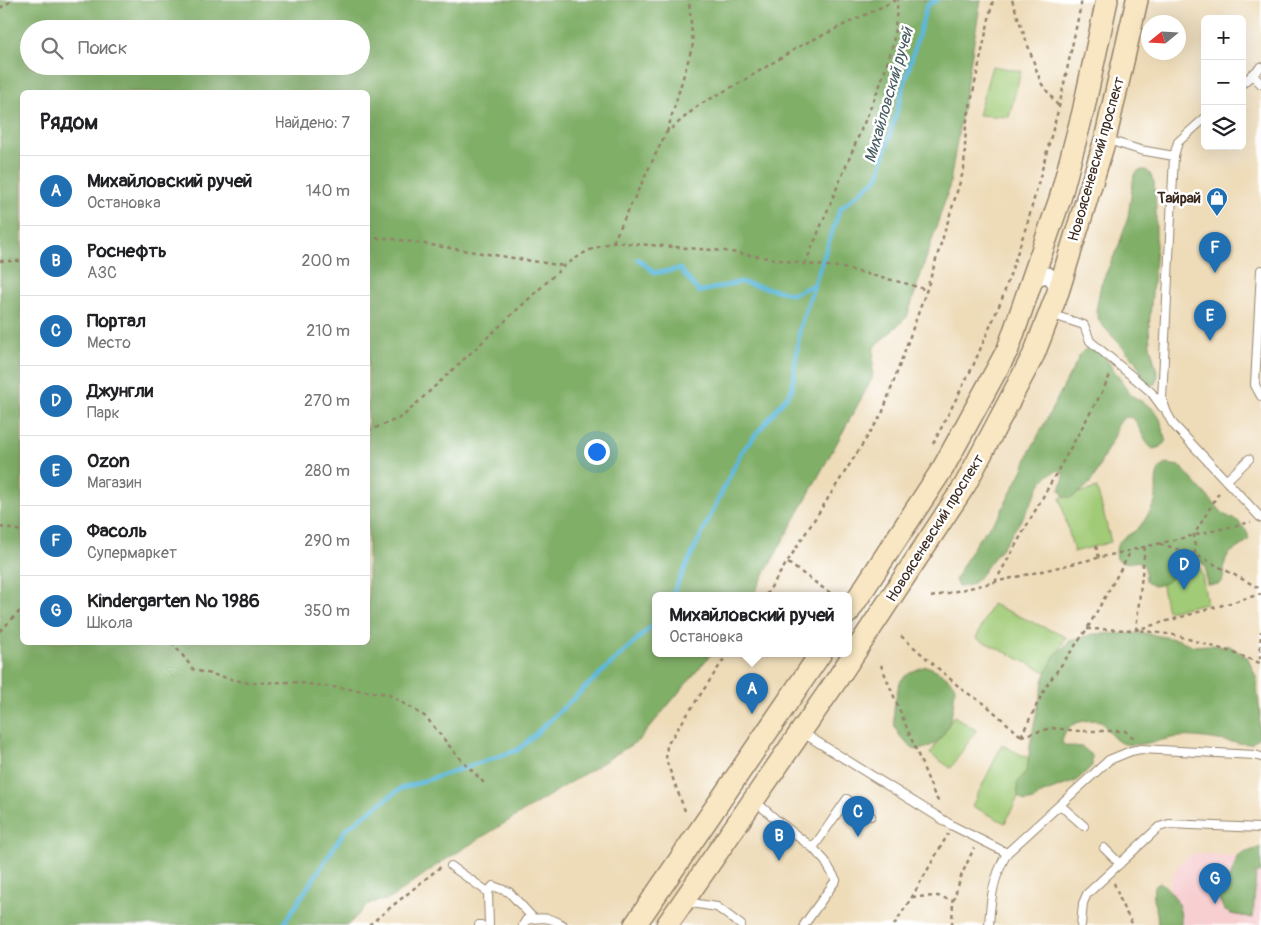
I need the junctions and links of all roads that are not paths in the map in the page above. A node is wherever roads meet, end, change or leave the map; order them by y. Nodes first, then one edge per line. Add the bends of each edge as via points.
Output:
1 (1107, 0) edge
2 (1136, 0) edge
3 (1261, 66) edge
4 (1252, 74) junction
5 (1246, 80) edge
6 (1261, 84) edge
7 (1201, 122) edge
8 (1105, 140) junction
9 (1174, 156) junction
10 (1041, 254) junction
11 (1066, 263) junction
12 (1261, 270) edge
13 (1031, 283) junction
14 (1058, 292) junction
15 (1050, 314) junction
16 (1261, 396) edge
17 (1167, 413) junction
18 (1250, 459) dead end
19 (1226, 481) junction
20 (1261, 518) edge
21 (852, 607) edge
22 (816, 660) edge
23 (836, 682) junction
24 (801, 732) junction
25 (1261, 757) edge
26 (753, 800) junction
27 (1060, 805) junction
28 (871, 816) dead end
29 (1084, 826) dead end
30 (1261, 828) edge
31 (813, 848) junction
32 (1104, 848) dead end
33 (1007, 852) junction
34 (1120, 864) junction
35 (451, 866) road end
36 (488, 892) junction
37 (683, 902) junction
38 (533, 918) junction
39 (489, 925) edge
40 (523, 925) edge
41 (563, 925) edge
42 (636, 925) edge
43 (667, 925) edge
44 (741, 925) edge
45 (804, 925) edge
46 (989, 925) edge
47 (1081, 925) edge

1 - 10 main road, Новоясеневский проспект via 1083,112 1060,199
2 - 8 main road, Новоясеневский проспект
3 - 4 lane
4 - 5 lane
4 - 6 lane
7 - 9 lane via 1178,142
8 - 9 lane
8 - 11 main road, Новоясеневский проспект
9 - 17 lane via 1162,399
10 - 11 street via 1043,265 1050,270
10 - 13 main road, Новоясеневский проспект
11 - 14 main road, Новоясеневский проспект
12 - 16 lane via 1255,385
13 - 14 street via 1039,277 1048,276
13 - 21 main road, Новоясеневский проспект via 1008,349 948,460
14 - 15 main road, Новоясеневский проспект
15 - 17 lane via 1084,325 1090,341 1151,392
15 - 23 main road, Новоясеневский проспект via 1034,354 965,485
17 - 19 lane via 1173,424
18 - 19 lane
19 - 20 lane
22 - 23 street via 828,663
22 - 42 main road
23 - 24 main road, Новоясеневский проспект
24 - 26 main road, Новоясеневский проспект
24 - 33 lane via 953,826
25 - 27 lane via 1131,751 1109,760
26 - 31 lane
26 - 37 main road, Новоясеневский проспект
27 - 29 lane
27 - 33 lane
28 - 31 lane via 847,799
30 - 34 lane via 1169,824 1159,827
31 - 45 lane via 836,880
32 - 34 lane
33 - 46 lane via 997,872
34 - 47 lane via 1087,894
35 - 36 lane
36 - 38 lane via 493,886 509,892
36 - 39 lane
37 - 43 main road, Новоясеневский проспект
37 - 44 lane via 717,907
38 - 40 lane
38 - 41 lane via 556,920

